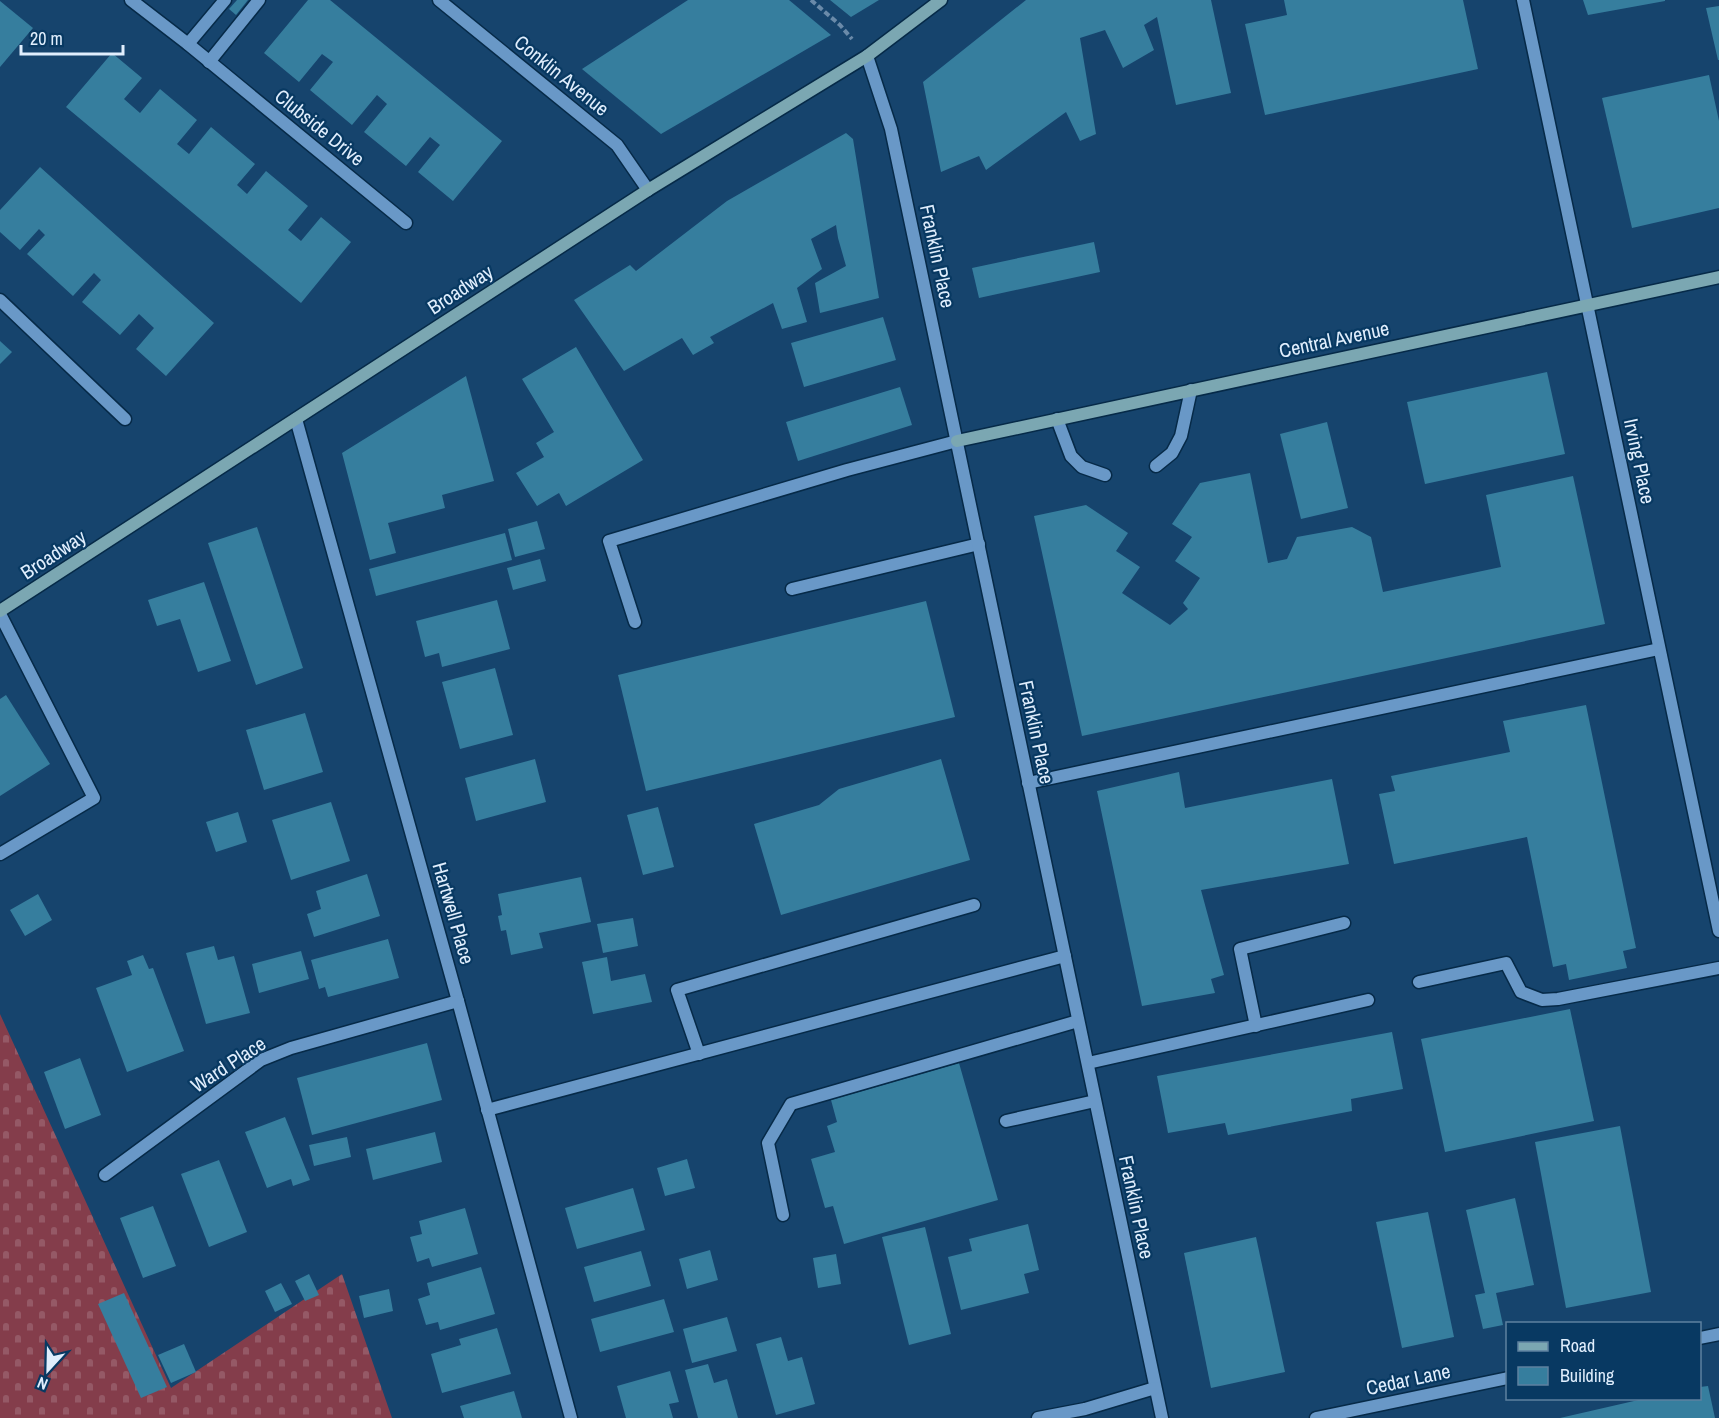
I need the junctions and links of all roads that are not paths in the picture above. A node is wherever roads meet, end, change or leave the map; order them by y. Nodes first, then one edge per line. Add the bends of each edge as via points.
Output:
1 (131, 0) edge
2 (225, 0) edge
3 (259, 0) edge
4 (440, 0) edge
5 (941, 0) edge
6 (1523, 0) edge
7 (188, 44) junction
8 (867, 56) junction
9 (209, 62) junction
10 (648, 190) junction
11 (406, 223) dead end
12 (1719, 277) edge
13 (0, 300) edge
14 (1587, 305) junction
15 (1191, 390) junction
16 (125, 419) dead end
17 (296, 419) junction
18 (1057, 419) junction
19 (957, 441) junction
20 (1156, 466) dead end
21 (1104, 476) dead end
22 (979, 544) junction
23 (792, 589) dead end
24 (0, 613) edge
25 (635, 622) dead end
26 (1659, 649) junction
27 (1028, 783) junction
28 (0, 854) edge
29 (974, 905) dead end
30 (1344, 923) dead end
31 (1719, 930) edge
32 (1065, 956) junction
33 (1719, 968) edge
34 (1419, 982) dead end
35 (1368, 1000) dead end
36 (458, 1001) junction
37 (1078, 1021) junction
38 (1256, 1026) junction
39 (699, 1054) junction
40 (1088, 1063) junction
41 (1095, 1101) junction
42 (487, 1110) junction
43 (1006, 1121) dead end
44 (105, 1175) dead end
45 (783, 1215) dead end
46 (1719, 1334) edge
47 (1701, 1338) edge
48 (1506, 1378) edge
49 (1155, 1388) junction
50 (571, 1418) edge
51 (1038, 1418) edge
52 (1162, 1418) edge
53 (1316, 1418) edge

1 - 7 street, Clubside Drive
2 - 7 street
3 - 9 street
4 - 10 street, Conklin Avenue via 617,145
5 - 8 main road, Broadway
6 - 14 street, Irving Place
7 - 9 street, Clubside Drive
8 - 10 main road, Broadway
8 - 19 street, Franklin Place via 891,129
9 - 11 street, Clubside Drive
10 - 17 main road, Broadway
12 - 14 main road, Central Avenue
13 - 16 street
14 - 15 main road, Central Avenue
14 - 26 street, Irving Place
15 - 18 main road, Central Avenue
15 - 20 street via 1181,436 1172,453
17 - 24 main road, Broadway
17 - 36 street, Hartwell Place
18 - 19 main road, Central Avenue
18 - 21 street via 1071,456 1082,467
19 - 22 street, Franklin Place
19 - 25 street via 609,541
22 - 23 street
22 - 27 street, Franklin Place
24 - 28 street via 94,798
26 - 27 street
26 - 31 street, Irving Place
27 - 32 street, Franklin Place
29 - 39 street via 677,990
30 - 38 street via 1240,949
32 - 37 street, Franklin Place
32 - 39 street
33 - 34 street via 1542,1000 1521,992 1506,963
35 - 38 street
36 - 42 street, Hartwell Place
36 - 44 street, Ward Place via 261,1060
37 - 40 street, Franklin Place
37 - 45 street via 790,1104 768,1143
38 - 40 street
39 - 42 street
40 - 41 street, Franklin Place
41 - 43 street
41 - 49 street, Franklin Place
42 - 50 street, Hartwell Place
46 - 47 street
48 - 53 street, Cedar Lane
49 - 51 street
49 - 52 street, Franklin Place

